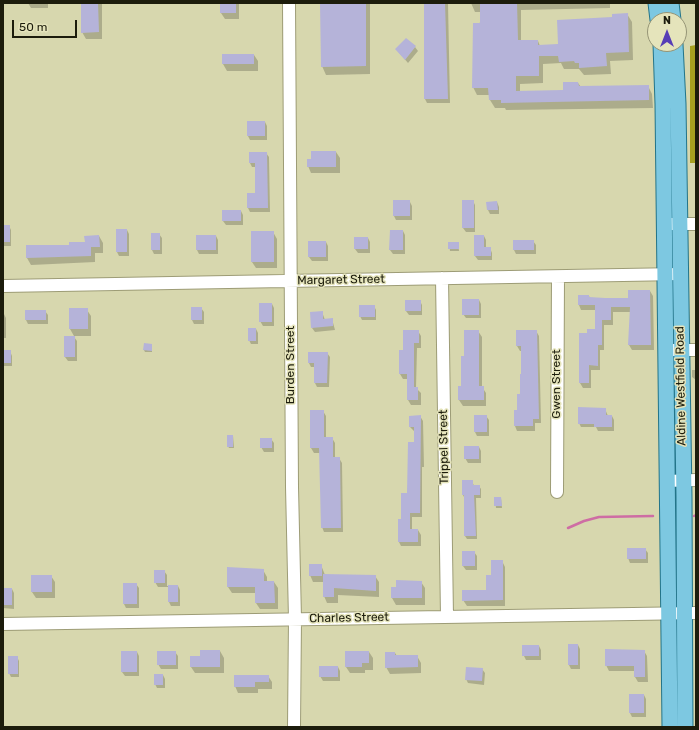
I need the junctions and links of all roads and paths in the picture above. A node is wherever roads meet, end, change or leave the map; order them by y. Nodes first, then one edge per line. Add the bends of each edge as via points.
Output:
1 (289, 3) edge
2 (662, 52) edge
3 (674, 52) edge
4 (671, 104) junction
5 (671, 224) junction
6 (696, 224) edge
7 (672, 274) junction
8 (558, 277) junction
9 (442, 278) junction
10 (291, 281) junction
11 (3, 286) edge
12 (673, 350) junction
13 (696, 350) edge
14 (668, 480) junction
15 (689, 480) edge
16 (557, 492) dead end
17 (683, 613) edge
18 (447, 617) junction
19 (295, 619) junction
20 (3, 624) edge
21 (294, 727) edge
22 (670, 727) edge
23 (685, 727) edge

1 - 10 street, Burden Street
2 - 4 main road, Aldine Westfield Road
3 - 4 main road, Aldine Westfield Road
4 - 5 main road, Aldine Westfield Road
5 - 6 street
5 - 7 main road, Aldine Westfield Road
7 - 8 street, Margaret Street
7 - 12 main road, Aldine Westfield Road
8 - 9 street, Margaret Street
8 - 16 street, Gwen Street
9 - 10 street, Margaret Street
9 - 18 street, Trippel Street
10 - 11 street, Margaret Street
10 - 19 street, Burden Street
12 - 13 street
12 - 14 main road, Aldine Westfield Road
12 - 15 main road, Aldine Westfield Road
14 - 15 street
14 - 17 main road, Aldine Westfield Road
15 - 17 main road, Aldine Westfield Road
17 - 18 street, Charles Street
17 - 22 main road, Aldine Westfield Road
17 - 23 main road, Aldine Westfield Road
18 - 19 street, Charles Street
19 - 20 street, Charles Street
19 - 21 street, Burden Street

